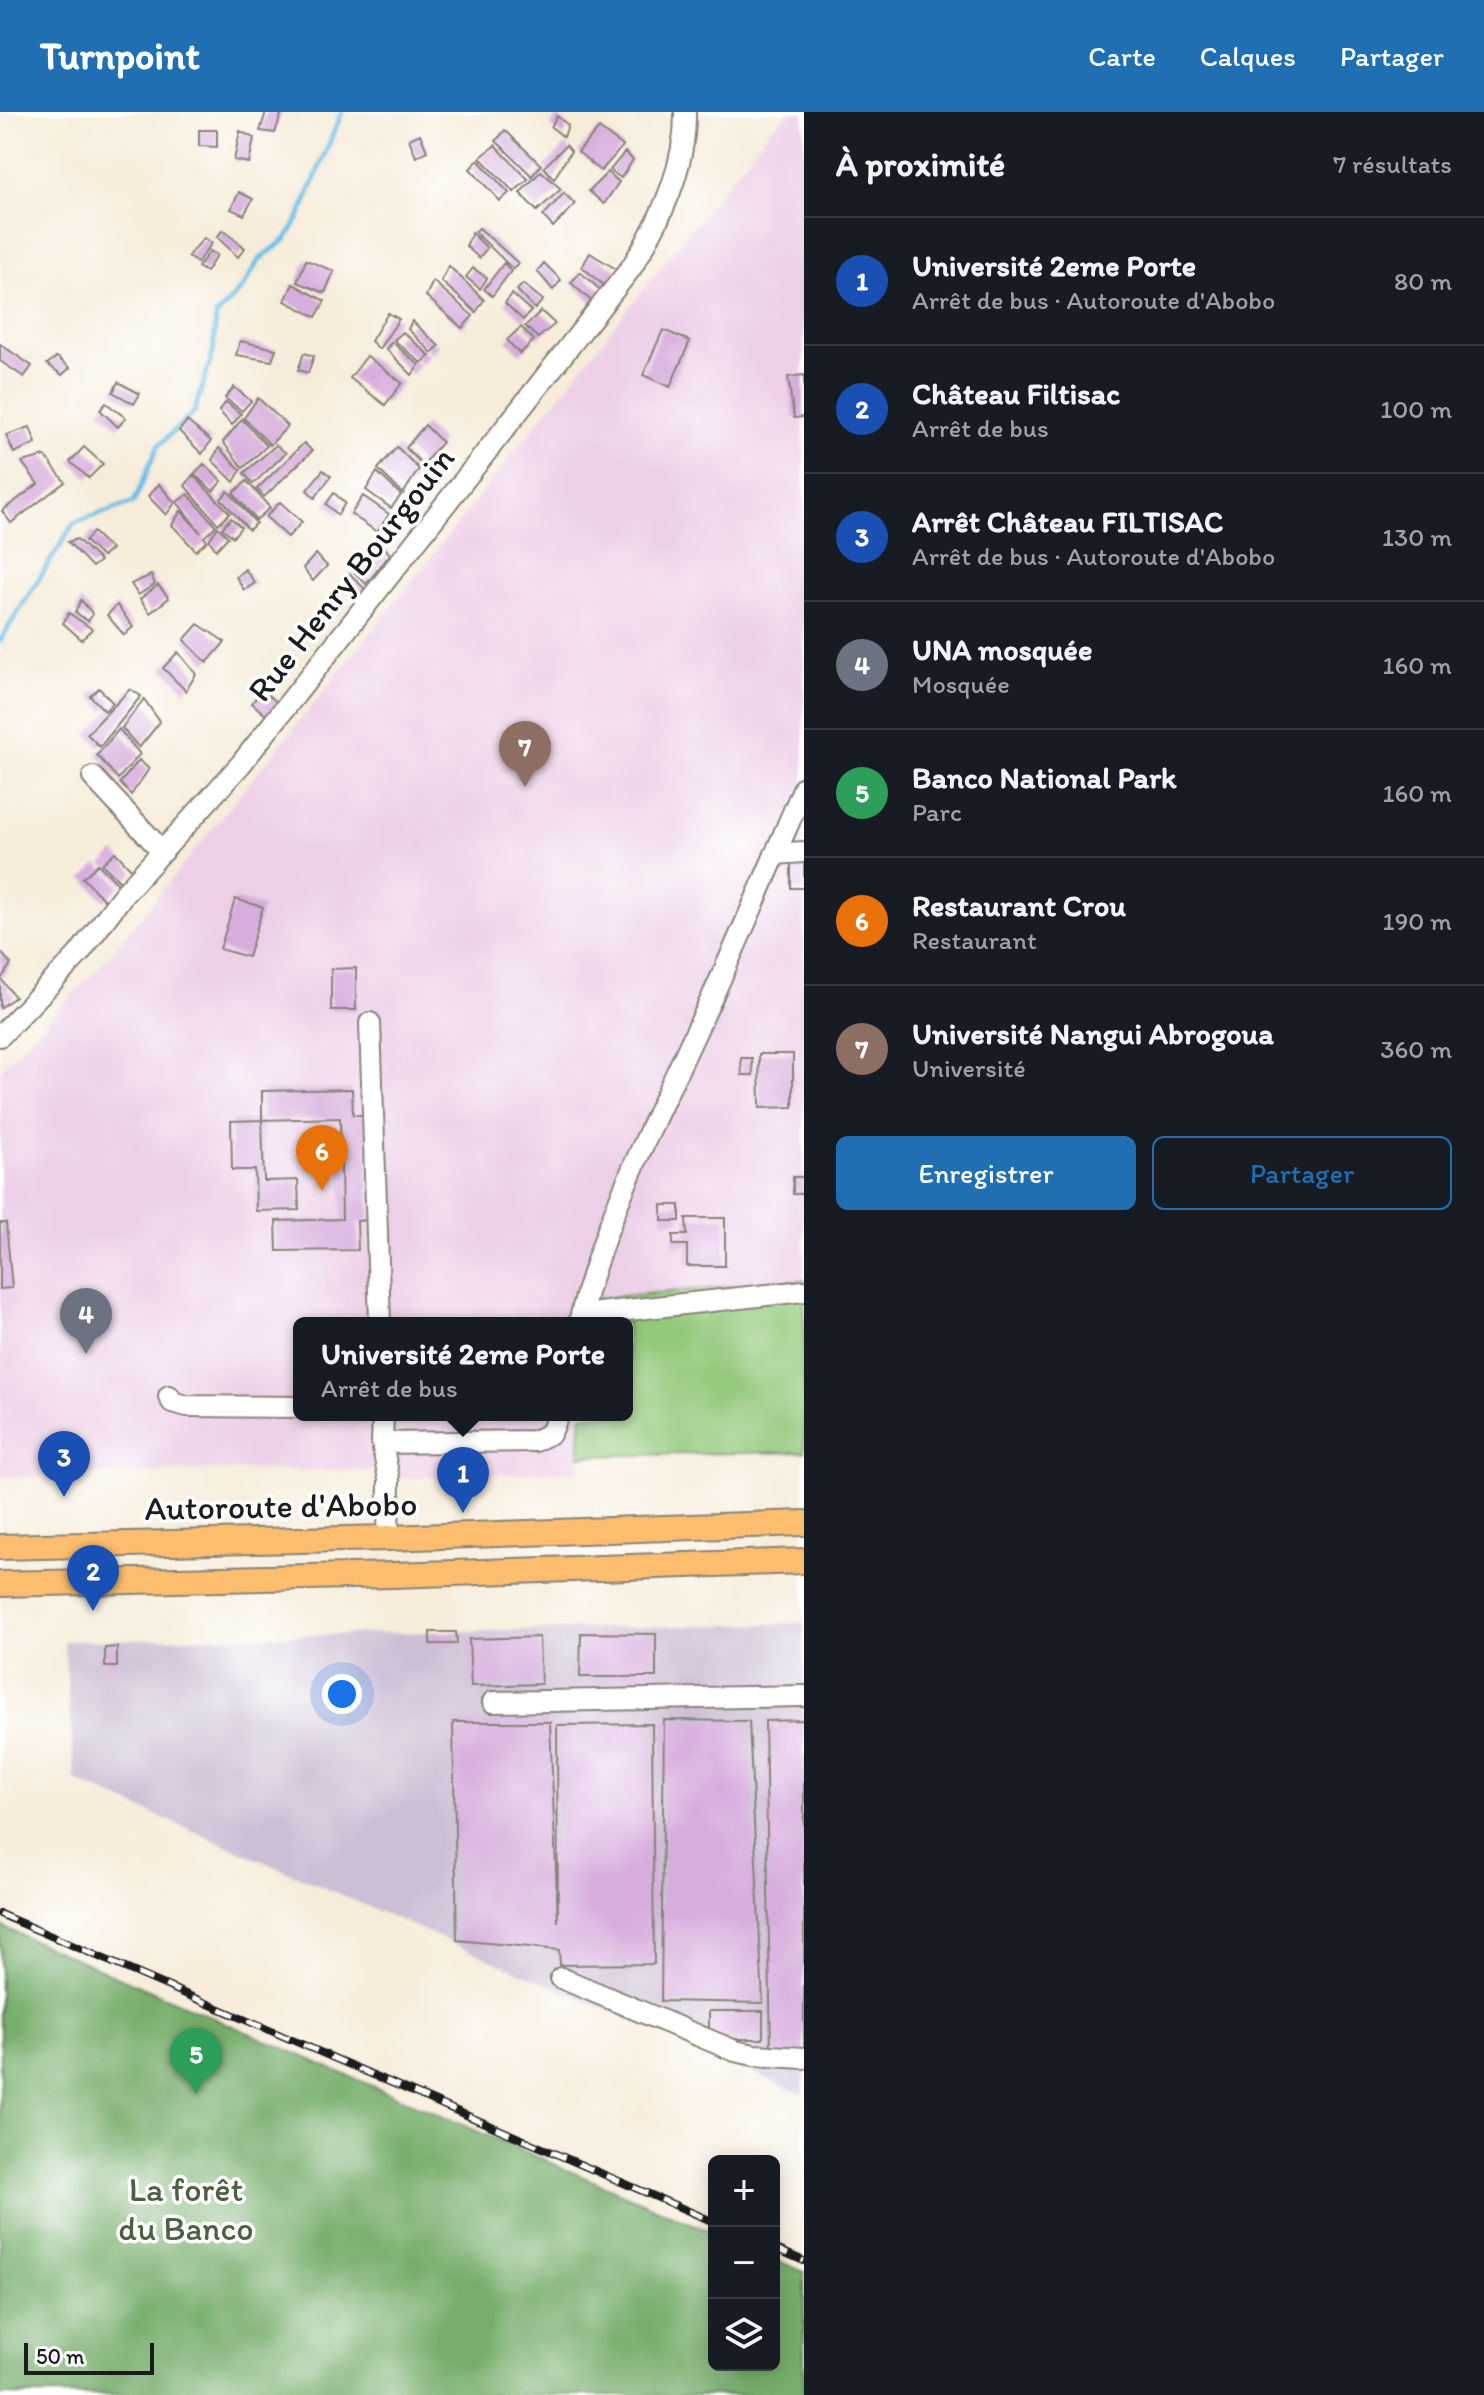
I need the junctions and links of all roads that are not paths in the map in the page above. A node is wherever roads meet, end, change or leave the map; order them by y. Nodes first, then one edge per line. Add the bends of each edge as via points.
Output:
1 (685, 112) edge
2 (93, 777) dead end
3 (804, 787) edge
4 (163, 852) junction
5 (804, 852) edge
6 (775, 854) junction
7 (370, 1023) dead end
8 (0, 1036) edge
9 (804, 1291) edge
10 (380, 1317) edge
11 (581, 1317) edge
12 (596, 1317) edge
13 (169, 1396) dead end
14 (293, 1407) edge
15 (383, 1421) edge
16 (556, 1421) edge
17 (382, 1443) junction
18 (804, 1523) edge
19 (388, 1538) junction
20 (0, 1547) edge
21 (804, 1561) edge
22 (0, 1584) edge
23 (804, 1696) edge
24 (493, 1702) dead end
25 (561, 1978) dead end
26 (804, 2058) edge

1 - 4 street, Rue Henry Bourgouin via 663,213 631,268 241,764
2 - 4 street
3 - 6 street
4 - 8 street, Rue Henry Bourgouin via 78,955
5 - 6 street
6 - 11 street via 607,1231
7 - 10 street
9 - 12 street
13 - 14 street via 187,1406
15 - 17 street
16 - 17 street via 551,1433 535,1441
17 - 19 street via 389,1479
18 - 19 main road, Autoroute d'Abobo
19 - 20 main road, Autoroute d'Abobo
21 - 22 main road
23 - 24 street
25 - 26 street via 735,2051

